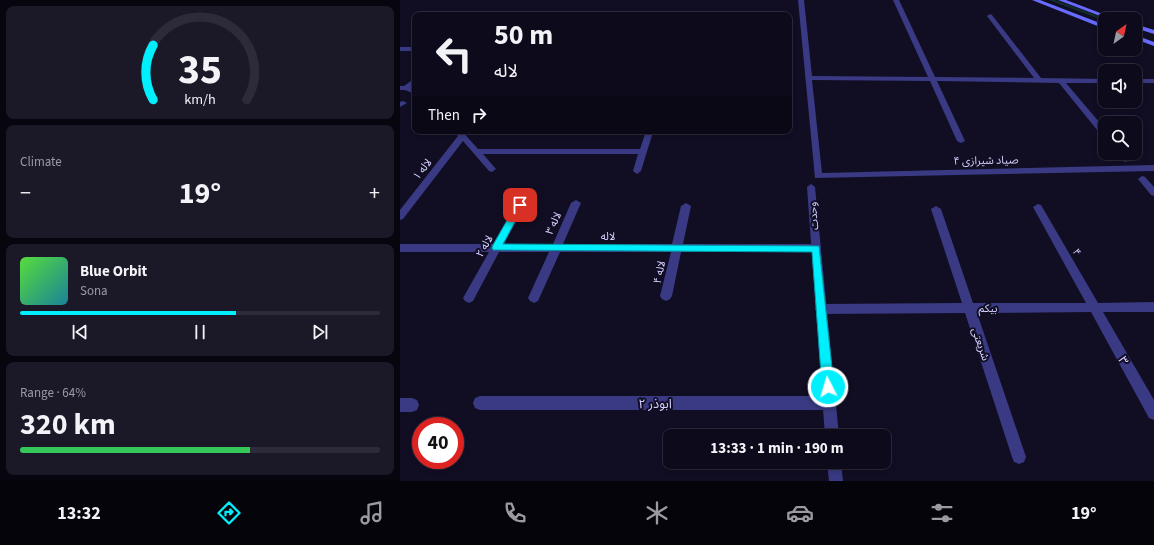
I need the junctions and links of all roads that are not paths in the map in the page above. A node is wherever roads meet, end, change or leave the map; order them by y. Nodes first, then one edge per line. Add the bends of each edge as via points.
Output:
1 (801, 0) edge
2 (896, 0) edge
3 (1035, 0) edge
4 (1061, 0) edge
5 (1098, 14) edge
6 (990, 16) dead end
7 (1098, 24) edge
8 (1142, 28) edge
9 (1153, 31) edge
10 (1142, 40) edge
11 (1154, 44) edge
12 (400, 49) edge
13 (412, 49) edge
14 (808, 78) junction
15 (932, 79) junction
16 (1039, 80) junction
17 (1060, 80) junction
18 (1098, 81) edge
19 (1142, 81) edge
20 (1154, 81) edge
21 (412, 82) edge
22 (403, 88) edge
23 (1098, 126) edge
24 (460, 134) edge
25 (648, 134) edge
26 (961, 141) dead end
27 (476, 151) junction
28 (643, 152) junction
29 (492, 168) dead end
30 (1154, 168) edge
31 (637, 171) dead end
32 (1142, 179) dead end
33 (811, 186) dead end
34 (1154, 193) edge
35 (576, 203) dead end
36 (520, 205) dead end
37 (686, 206) dead end
38 (1038, 207) dead end
39 (936, 209) dead end
40 (400, 216) edge
41 (400, 248) edge
42 (496, 248) junction
43 (556, 248) junction
44 (677, 248) junction
45 (816, 248) junction
46 (666, 296) dead end
47 (469, 298) dead end
48 (534, 298) dead end
49 (1154, 307) edge
50 (969, 308) junction
51 (1095, 308) junction
52 (821, 309) junction
53 (480, 403) dead end
54 (829, 403) junction
55 (1154, 413) edge
56 (831, 429) edge
57 (1019, 457) dead end
58 (835, 469) edge
59 (836, 481) edge

1 - 14 street
2 - 15 street
3 - 7 main road
4 - 5 main road
6 - 16 street
8 - 9 main road
10 - 11 main road
12 - 13 street
14 - 15 street
14 - 30 street, صیاد شیرازی ۴ via 818,176
15 - 16 street
15 - 26 street
16 - 17 street
17 - 18 street
17 - 23 street
19 - 20 street
21 - 22 street
24 - 27 street
24 - 40 street, لاله ۱
25 - 28 street
27 - 28 street
27 - 29 street
28 - 31 street
32 - 34 street
33 - 45 street, وحدت
35 - 43 street, لاله ۳
36 - 42 street, لاله ۲
37 - 44 street, لاله ۴
38 - 51 street, ۴
39 - 50 street, شریعتی
41 - 42 street, لاله
42 - 43 street, لاله
42 - 47 street, لاله ۲
43 - 44 street, لاله
43 - 48 street, لاله ۳
44 - 45 street, لاله
44 - 46 street, لاله ۴
45 - 52 street, وحدت
49 - 51 street, بیکم
50 - 51 street, بیکم
50 - 52 street, بیکم
50 - 57 street, شریعتی
51 - 55 street, ۳
52 - 54 street, وحدت
53 - 54 street, ابوذر ۲
54 - 56 street, وحدت
58 - 59 street

